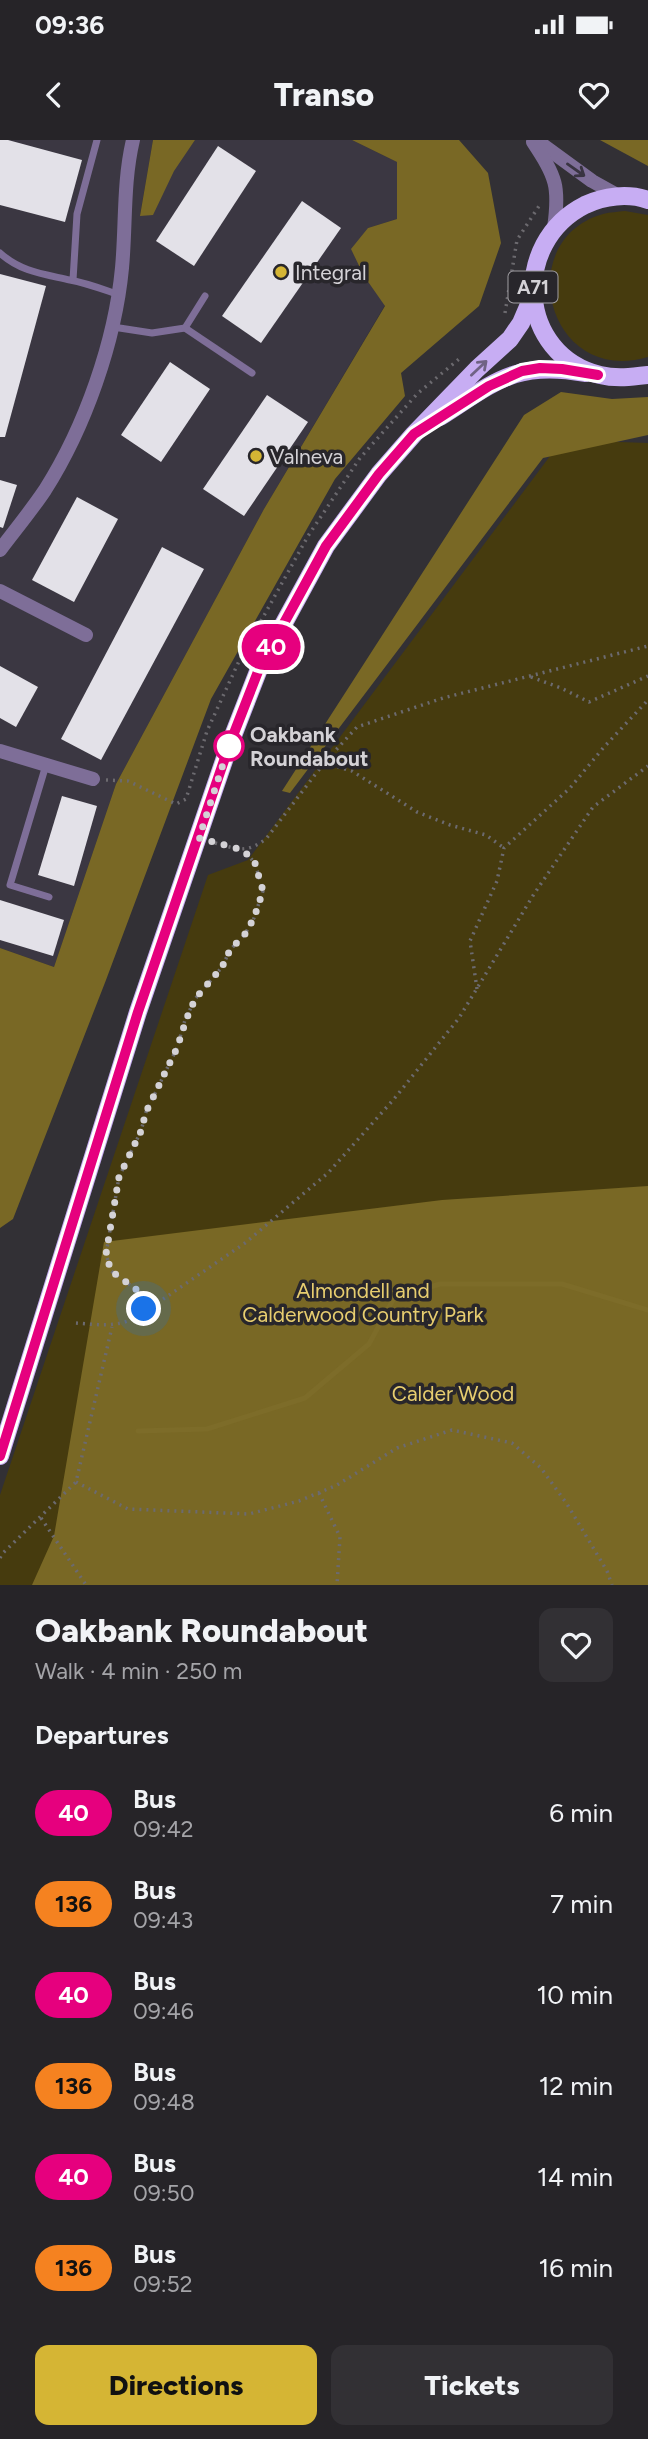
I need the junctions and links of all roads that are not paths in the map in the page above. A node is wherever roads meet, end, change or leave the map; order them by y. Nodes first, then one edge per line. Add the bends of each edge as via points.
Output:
1 (97, 140) edge
2 (133, 140) edge
3 (534, 140) edge
4 (619, 196) junction
5 (648, 200) edge
6 (554, 228) junction
7 (0, 253) edge
8 (73, 280) junction
9 (117, 294) junction
10 (533, 295) junction
11 (205, 296) dead end
12 (113, 327) junction
13 (185, 328) junction
14 (252, 373) dead end
15 (598, 375) junction
16 (648, 375) edge
17 (414, 434) junction
18 (0, 550) edge
19 (0, 591) edge
20 (86, 635) dead end
21 (0, 751) edge
22 (46, 765) junction
23 (93, 779) dead end
24 (49, 897) dead end
25 (0, 1456) edge

1 - 8 lane via 78,214
2 - 9 street
3 -> 4 street
3 - 6 street via 556,185
4 - 5 main road, A71
4 - 6 main road, A71 via 594,201
6 - 10 main road, A71 via 541,248
7 - 8 lane via 29,271
8 - 9 lane
9 - 12 street
10 - 15 main road, A71 via 539,321 553,345 573,363
17 -> 10 main road, A71 via 510,339
11 - 13 lane
12 - 13 lane via 152,333
12 - 18 street via 70,445 45,490
13 - 14 lane
15 - 16 main road, A71 via 625,379
15 - 17 main road, A71 via 562,369 522,371 489,386
17 - 25 main road, A71 via 326,546 259,669 138,1012
19 - 20 street
21 - 22 street
22 - 23 street
22 - 24 lane via 10,885

